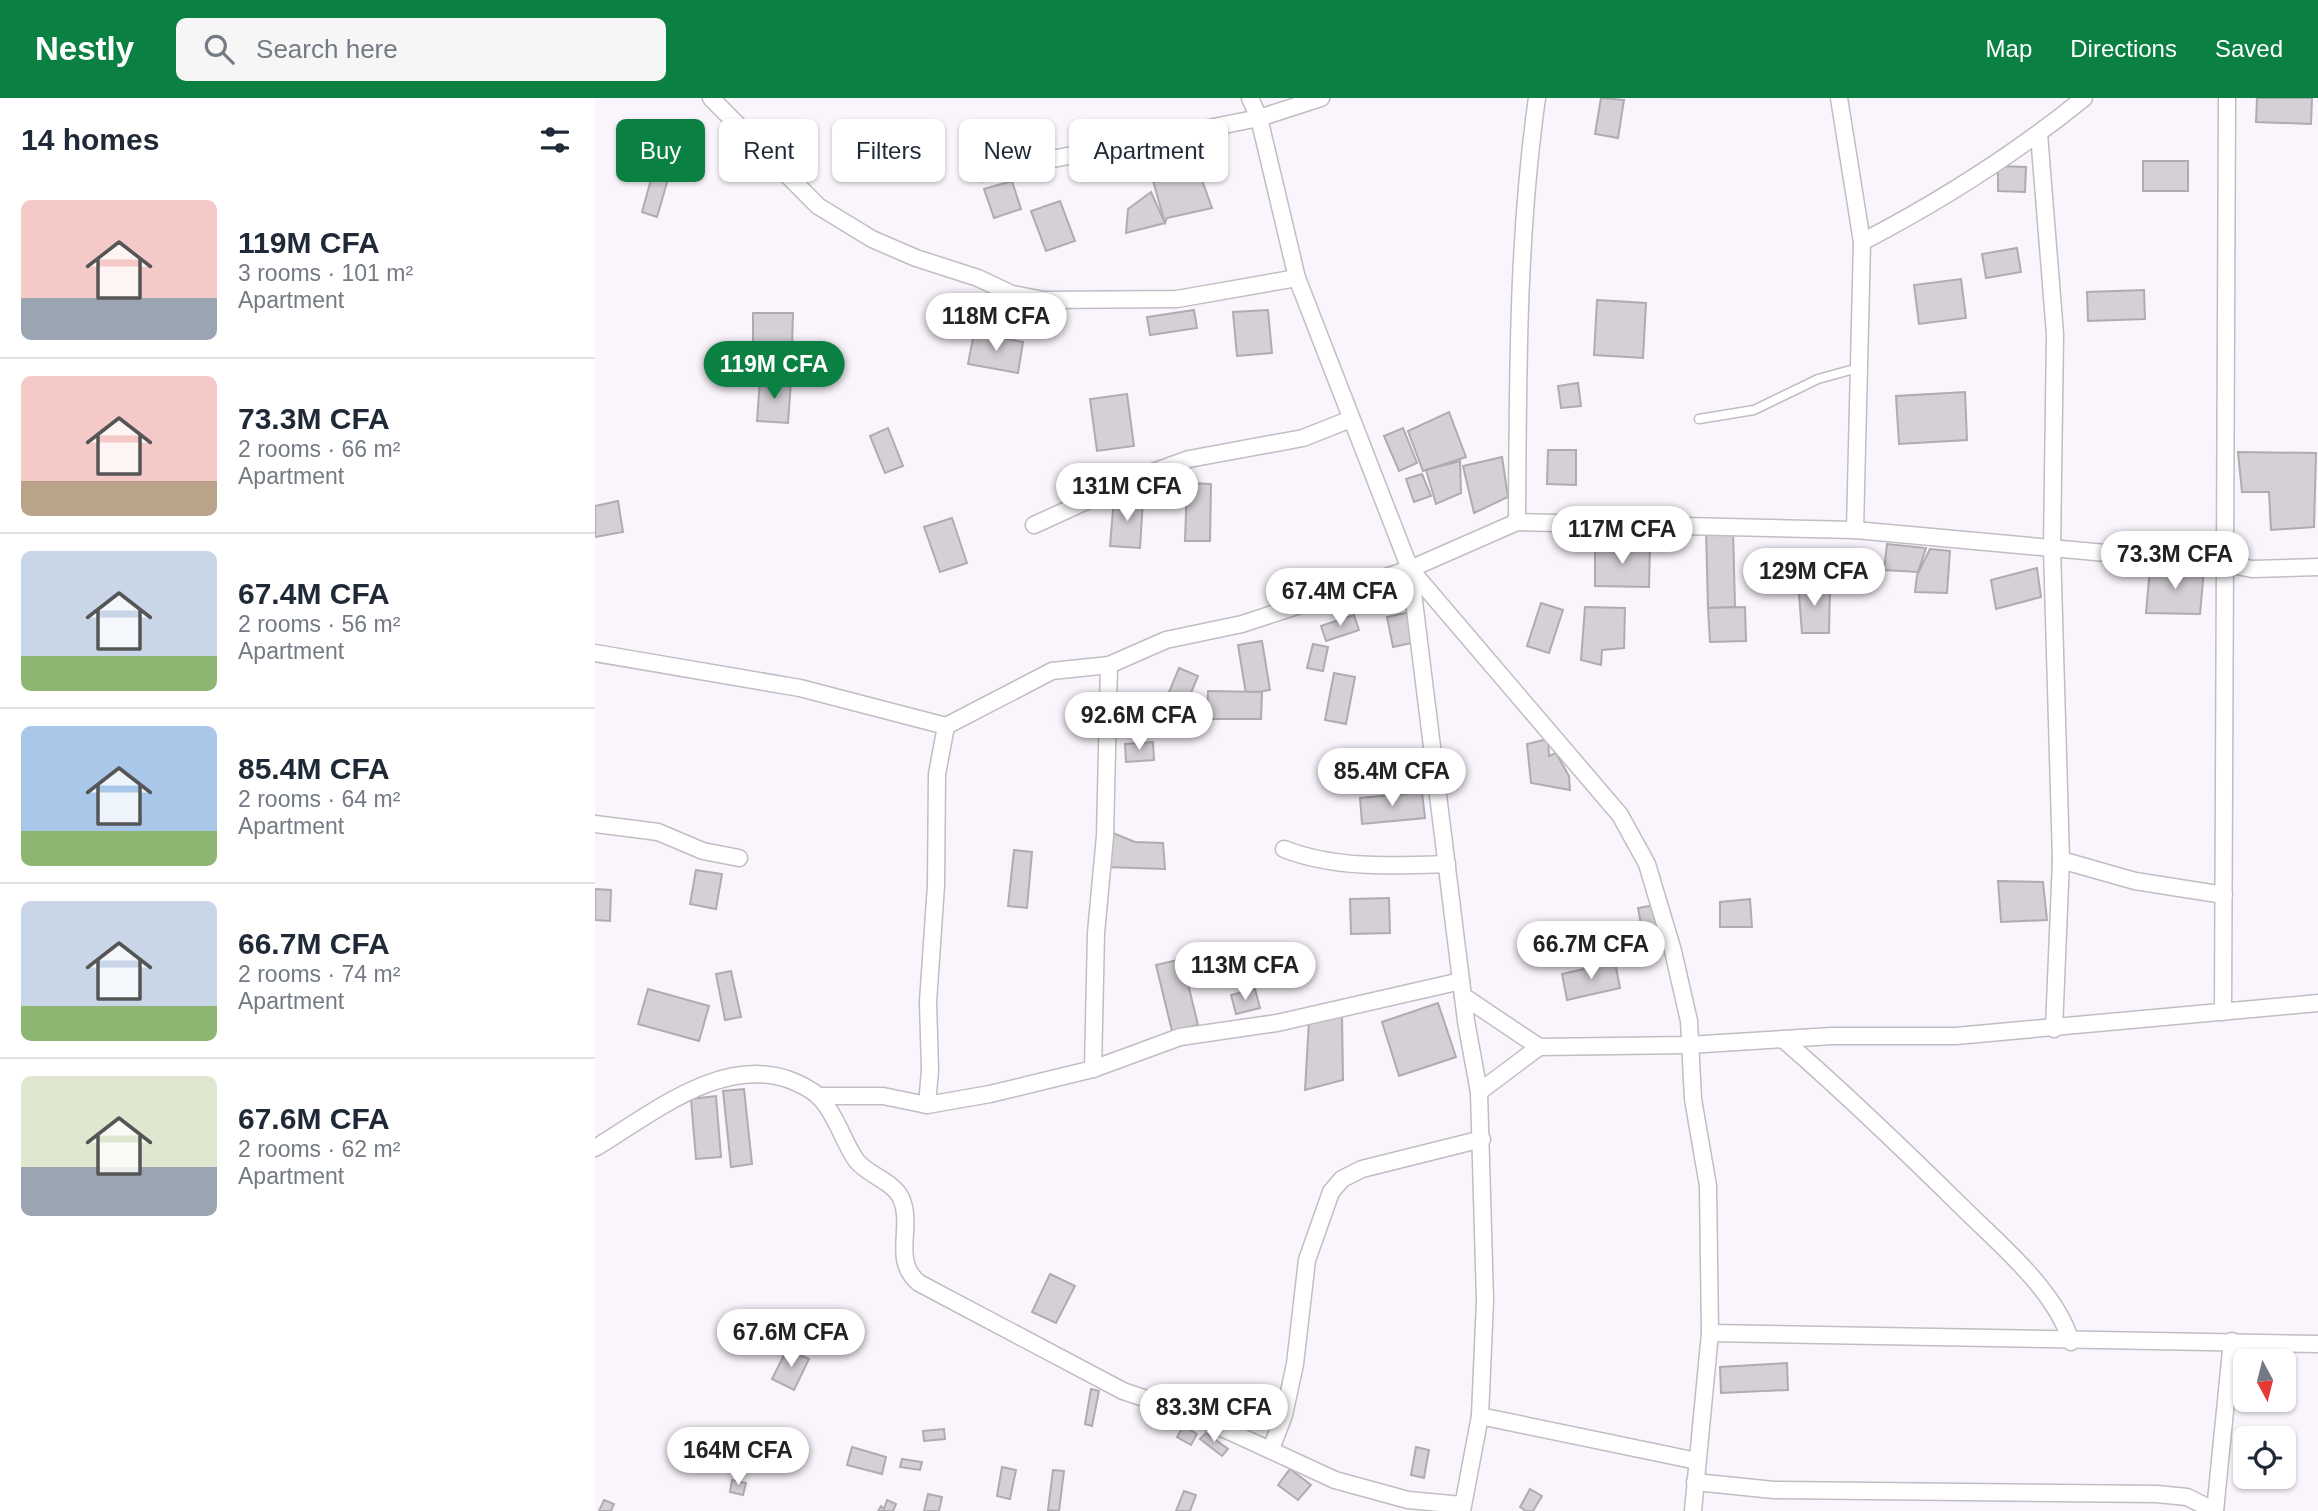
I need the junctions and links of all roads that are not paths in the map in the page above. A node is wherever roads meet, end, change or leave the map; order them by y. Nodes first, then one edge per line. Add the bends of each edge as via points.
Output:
1 (711, 98) edge
2 (1250, 98) edge
3 (1321, 98) edge
4 (1537, 98) edge
5 (1839, 98) edge
6 (2084, 98) edge
7 (2227, 98) edge
8 (1259, 118) junction
9 (2039, 134) junction
10 (1055, 159) edge
11 (1862, 242) junction
12 (1297, 278) junction
13 (1858, 368) junction
14 (1351, 419) junction
15 (1699, 419) dead end
16 (1517, 522) junction
17 (1034, 525) dead end
18 (1855, 530) junction
19 (2052, 548) junction
20 (2227, 564) junction
21 (2318, 566) edge
22 (1410, 569) junction
23 (595, 653) edge
24 (1109, 664) junction
25 (946, 726) junction
26 (595, 824) edge
27 (1285, 849) dead end
28 (739, 858) dead end
29 (2061, 860) junction
30 (1447, 864) junction
31 (2224, 895) junction
32 (1462, 989) junction
33 (2318, 1003) edge
34 (2223, 1012) junction
35 (2054, 1029) junction
36 (1785, 1041) junction
37 (1688, 1045) junction
38 (1539, 1047) junction
39 (1093, 1069) junction
40 (1479, 1092) junction
41 (818, 1096) junction
42 (927, 1105) junction
43 (1482, 1139) junction
44 (595, 1149) edge
45 (1710, 1333) junction
46 (2232, 1341) junction
47 (2070, 1342) junction
48 (2318, 1344) edge
49 (1480, 1416) junction
50 (1271, 1449) junction
51 (1697, 1461) junction
52 (1695, 1482) junction
53 (1462, 1508) edge
54 (1693, 1511) edge
55 (2215, 1511) edge

1 - 12 street via 818,206 872,239 1012,294 1044,300 1177,299
2 - 8 street
3 - 8 street
4 - 16 street via 1520,281
5 - 11 street
6 - 9 street
7 - 20 street
8 - 10 street
8 - 12 street
9 - 11 street via 1936,203
9 - 19 street via 2055,334
11 - 13 street
12 - 14 street
13 - 15 lane via 1818,379 1754,410
13 - 18 street
14 - 17 street via 1303,438 1189,459
14 - 22 street
16 - 18 street
16 - 22 street
18 - 19 street
19 - 20 street
19 - 29 street
20 - 21 street via 2252,569
20 - 31 street
22 - 24 street via 1242,624 1167,640
22 - 30 street
22 - 37 street via 1620,815 1647,864 1662,914 1689,1021
23 - 25 street via 800,688
24 - 25 street via 1052,671
24 - 39 street
25 - 42 street via 937,774
26 - 28 street via 658,832 703,851
27 - 30 street via 1307,858 1383,866
29 - 31 street via 2135,881
29 - 35 street
30 - 32 street
31 - 34 street
32 - 38 street
32 - 39 street via 1180,1037
32 - 40 street
33 - 34 street
34 - 35 street
35 - 36 street via 1955,1037 1832,1036
36 - 37 street
36 - 47 street via 1864,1110 2013,1258 2052,1304 2066,1325
37 - 38 street
37 - 45 street via 1708,1186
38 - 40 street
39 - 42 street
40 - 43 street
41 - 42 street via 883,1096
41 - 44 street via 776,1076 734,1076 685,1094
41 - 50 street via 860,1165 901,1198 905,1266 919,1283 1123,1391 1194,1415
43 - 49 street via 1485,1300
43 - 50 street via 1362,1170 1342,1178 1331,1192 1307,1260 1295,1364
45 - 47 street
45 - 51 street
46 - 47 street
46 - 48 street
46 - 55 street
49 - 51 street
49 - 53 street
50 - 53 street via 1335,1480 1408,1500
51 - 52 street
52 - 54 street
52 - 55 street via 1775,1490 2157,1494 2187,1497

